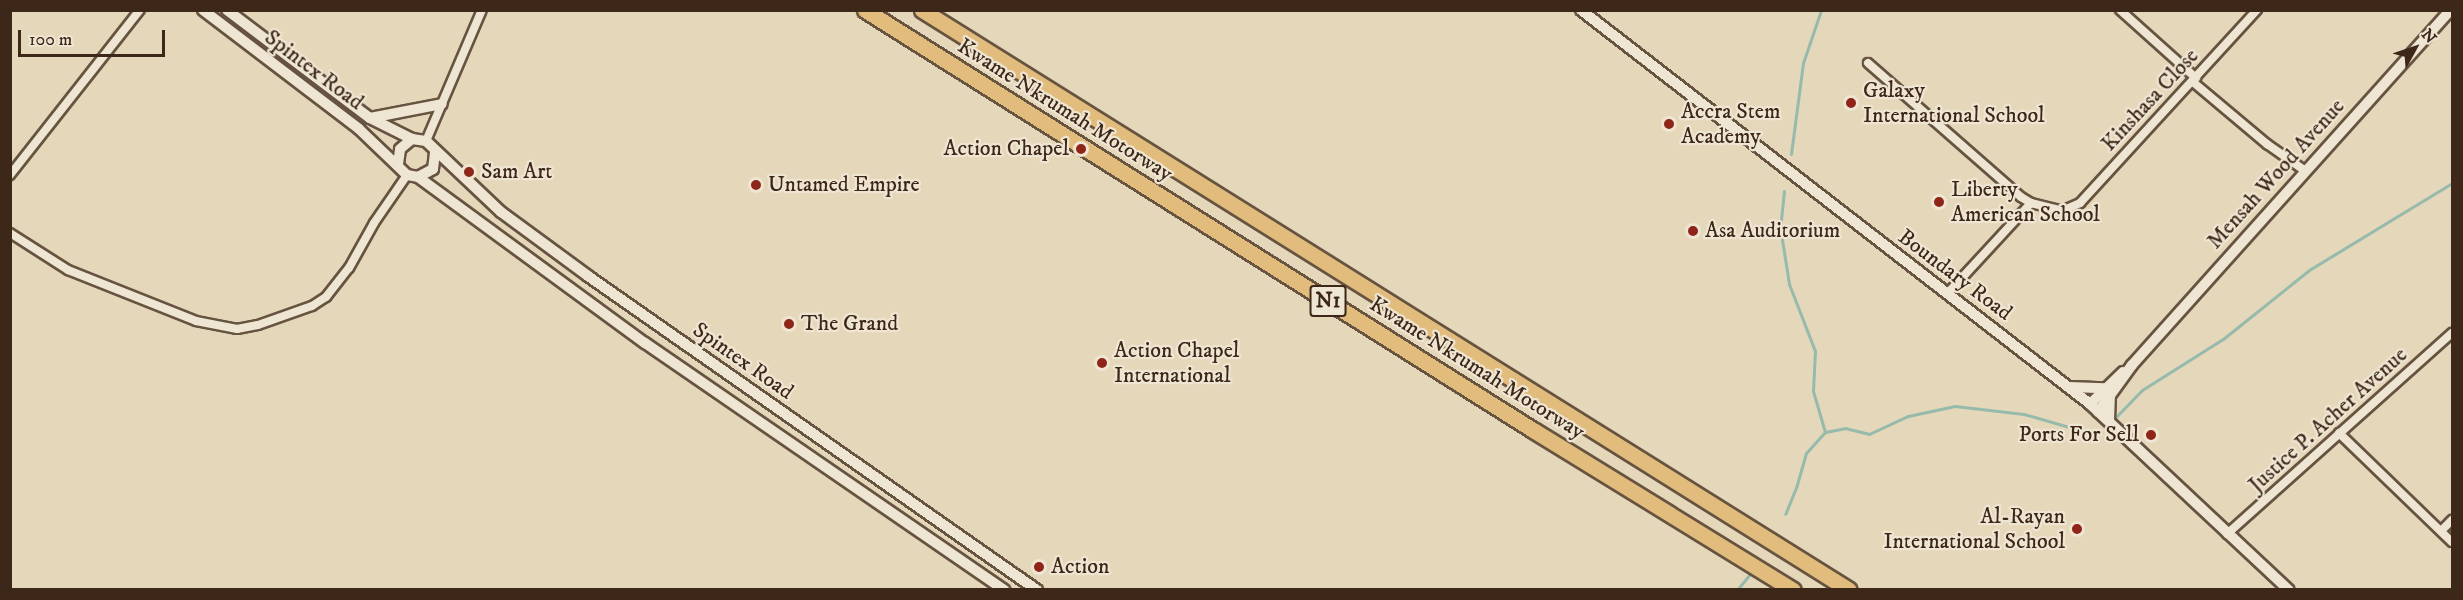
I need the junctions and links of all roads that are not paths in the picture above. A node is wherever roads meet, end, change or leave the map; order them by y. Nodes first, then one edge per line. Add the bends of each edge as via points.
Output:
1 (140, 10) edge
2 (203, 10) edge
3 (227, 10) edge
4 (482, 10) edge
5 (864, 10) edge
6 (922, 10) edge
7 (1581, 10) edge
8 (2120, 10) edge
9 (2257, 10) edge
10 (2450, 10) edge
11 (1868, 63) dead end
12 (2194, 80) junction
13 (442, 104) junction
14 (370, 118) junction
15 (412, 139) junction
16 (426, 141) junction
17 (435, 152) junction
18 (398, 164) junction
19 (2304, 170) junction
20 (10, 175) edge
21 (412, 176) junction
22 (2031, 203) junction
23 (10, 233) edge
24 (1947, 294) junction
25 (2452, 333) edge
26 (2069, 387) junction
27 (2107, 392) junction
28 (2094, 408) junction
29 (2109, 421) junction
30 (2339, 433) junction
31 (2452, 520) edge
32 (2441, 531) junction
33 (2227, 534) junction
34 (2452, 542) edge
35 (1004, 590) edge
36 (1037, 590) edge
37 (1793, 590) edge
38 (1849, 590) edge
39 (2289, 590) edge

1 - 20 street
2 - 18 main road, Spintex Road via 320,97
3 - 14 main road, Spintex Road
4 - 13 street
5 - 37 highway, Kwame Nkrumah Motorway / N1
6 - 38 highway, Kwame Nkrumah Motorway / N1
7 - 24 main road, Boundary Road
8 - 12 street
9 - 12 street, Kinshasa Close
10 - 19 main road, Mensah Wood Avenue
11 - 22 street, Kinshasa Close
12 - 19 street via 2266,144
12 - 22 street, Kinshasa Close via 2080,203 2062,211
13 - 14 main road
13 - 16 street
14 - 15 main road, Spintex Road
15 - 16 main road, Spintex Road
15 - 18 main road via 400,148
16 - 17 main road, Spintex Road
17 - 21 main road via 433,169
17 - 36 main road, Spintex Road via 501,212 578,269
18 - 21 main road, Spintex Road
19 - 27 main road, Mensah Wood Avenue
21 - 23 street via 374,223 349,268 326,297 258,326 237,329 196,321 68,270
21 - 35 main road, Spintex Road via 635,336
22 - 24 street
24 - 26 main road, Boundary Road
25 - 30 street, Justice P. Acher Avenue
26 - 27 main road
26 - 28 main road, Boundary Road
27 - 28 main road, Mensah Wood Avenue
27 - 29 main road
28 - 29 main road, Boundary Road
29 - 33 main road, Boundary Road
30 - 32 street
30 - 33 street, Justice P. Acher Avenue
31 - 32 street
32 - 34 street
33 - 39 main road, Boundary Road

